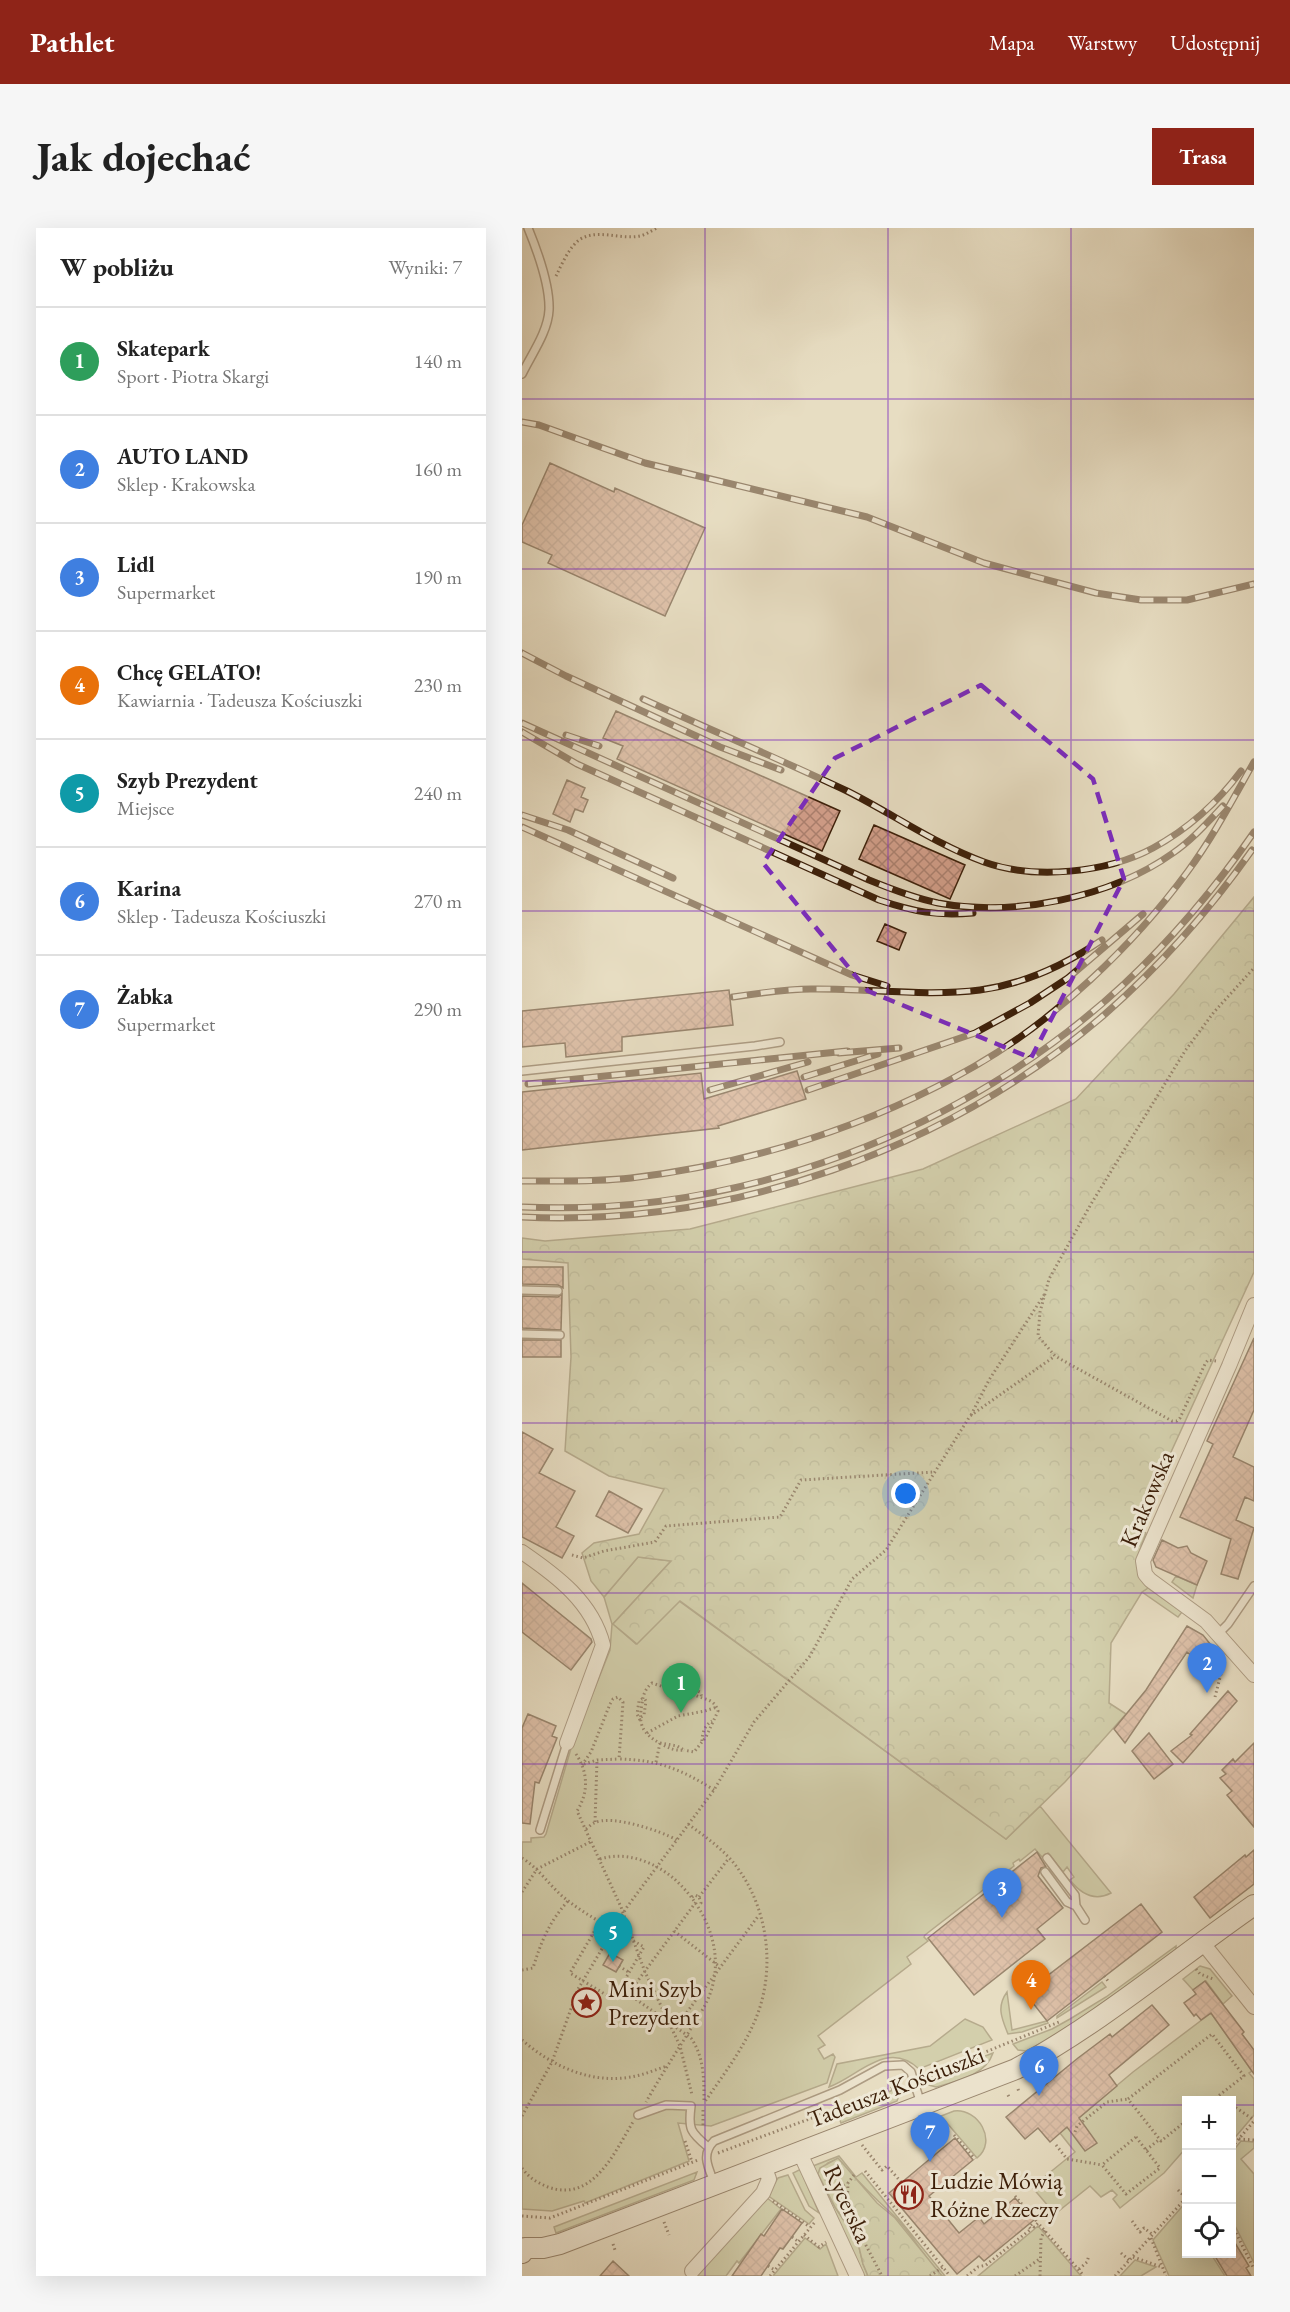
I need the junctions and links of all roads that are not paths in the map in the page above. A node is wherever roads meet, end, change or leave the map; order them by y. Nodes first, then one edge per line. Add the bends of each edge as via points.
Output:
1 (528, 228) edge
2 (522, 374) edge
3 (780, 1042) dead end
4 (522, 1071) edge
5 (522, 1290) edge
6 (558, 1291) dead end
7 (1254, 1305) edge
8 (522, 1334) edge
9 (560, 1335) dead end
10 (522, 1551) edge
11 (1254, 1586) edge
12 (1218, 1634) junction
13 (1254, 1675) edge
14 (567, 1743) joint
15 (540, 1830) dead end
16 (1047, 1858) dead end
17 (1045, 1872) dead end
18 (1254, 1905) edge
19 (1076, 1906) junction
20 (1085, 1920) dead end
21 (1202, 1942) junction
22 (1254, 2007) edge
23 (921, 2105) junction
24 (638, 2115) road end
25 (708, 2147) junction
26 (799, 2151) junction
27 (764, 2165) junction
28 (715, 2184) junction
29 (523, 2249) edge
30 (690, 2274) edge
31 (857, 2276) edge

1 - 2 lane via 548,291 549,311
3 - 4 lane
5 - 6 lane
7 - 12 street, Krakowska via 1143,1560 1150,1580
8 - 9 lane
10 - 14 street via 575,1593 591,1615 603,1645
11 - 12 lane
12 - 13 street, Krakowska
14 - 15 lane
16 - 19 lane via 1075,1895
17 - 19 lane via 1067,1902
18 - 21 street, Tadeusza Kościuszki
19 - 20 lane
21 - 22 street
21 - 23 street, Tadeusza Kościuszki via 1057,2047 1016,2068
23 - 25 lane via 911,2072 903,2065 892,2064 840,2090 724,2135
23 - 26 street, Tadeusza Kościuszki
24 - 25 lane via 666,2105 691,2106 691,2129
25 - 28 lane via 707,2164
26 - 27 street, Tadeusza Kościuszki
26 - 31 street, Rycerska
27 - 28 street, Tadeusza Kościuszki
27 - 30 street via 769,2179 763,2193
28 - 29 street, Tadeusza Kościuszki via 558,2244

